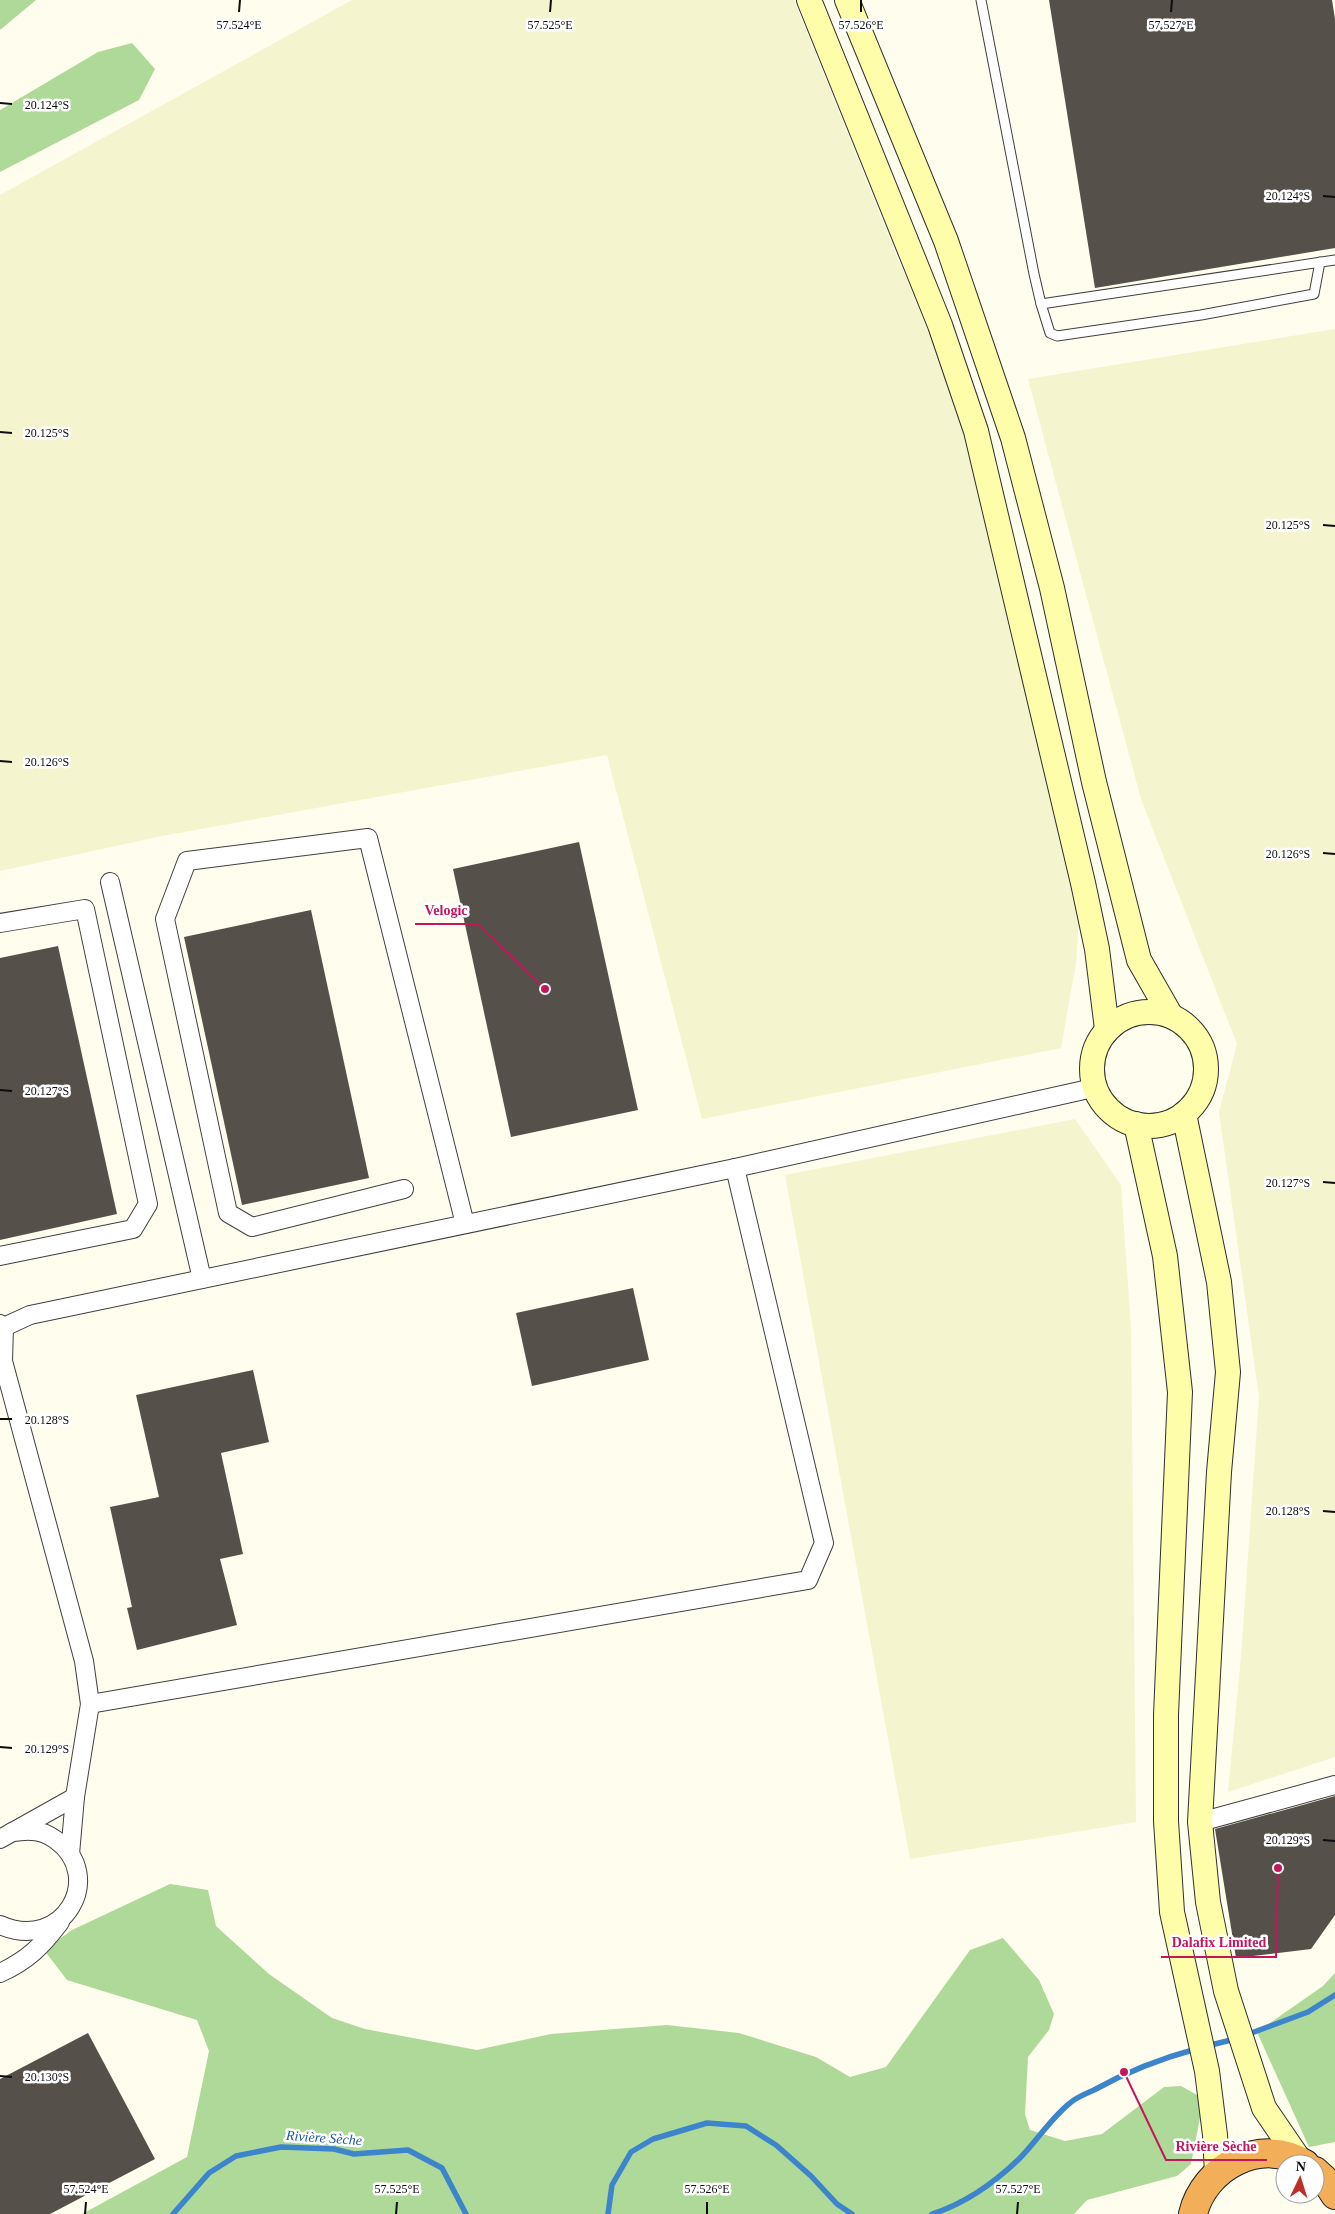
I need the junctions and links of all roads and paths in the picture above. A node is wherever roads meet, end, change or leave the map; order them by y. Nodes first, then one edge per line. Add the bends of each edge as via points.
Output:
1 (809, 0) edge
2 (846, 0) edge
3 (981, 0) edge
4 (1335, 260) edge
5 (1320, 262) junction
6 (1041, 304) junction
7 (110, 882) dead end
8 (0, 923) edge
9 (1170, 1016) junction
10 (1108, 1030) junction
11 (1093, 1088) junction
12 (1184, 1114) junction
13 (1136, 1124) junction
14 (735, 1168) junction
15 (404, 1189) dead end
16 (465, 1224) junction
17 (0, 1256) edge
18 (202, 1279) junction
19 (2, 1326) edge
20 (90, 1704) junction
21 (1335, 1785) edge
22 (75, 1797) junction
23 (1200, 1822) junction
24 (6, 1836) edge
25 (70, 1854) junction
26 (63, 1917) junction
27 (0, 1925) edge
28 (0, 1973) edge
29 (1302, 2154) edge
30 (1275, 2155) edge
31 (1217, 2173) junction
32 (1192, 2214) edge

1 - 10 street via 940,325 976,431 1085,892
2 - 9 street via 946,241 1013,438 1052,588 1094,782 1139,960
3 - 6 lane
4 - 5 lane
5 - 6 lane
5 - 6 lane via 1314,294 1191,316 1058,336 1050,333
7 - 18 street
8 - 17 street via 84,909 148,1204 133,1229
9 - 10 street via 1154,1012 1137,1013 1121,1019
9 - 12 street via 1186,1024 1204,1053 1204,1086 1196,1102
10 - 11 street via 1097,1045 1092,1063
11 - 13 street via 1110,1110
11 - 14 street
12 - 13 street via 1169,1122
12 - 23 street via 1219,1282 1228,1372 1219,1472
13 - 31 street via 1166,1256 1180,1392 1166,1714 1166,1821 1172,1912 1207,2071
14 - 16 street
14 - 20 street via 824,1543 808,1580
15 - 16 street via 252,1228 228,1213 165,919 187,861 368,838
16 - 18 street
18 - 19 street via 30,1314
19 - 20 street via 3,1361 84,1661
20 - 22 street
21 - 23 street
22 - 24 street
22 - 25 street
23 - 29 street via 1208,1902 1226,1991 1264,2108
24 - 25 street via 32,1830 49,1835
25 - 26 street via 77,1870 78,1888
26 - 27 street via 49,1927 31,1932
26 - 28 street via 41,1947 18,1965
30 - 31 highway via 1243,2158
31 - 32 highway via 1201,2191

